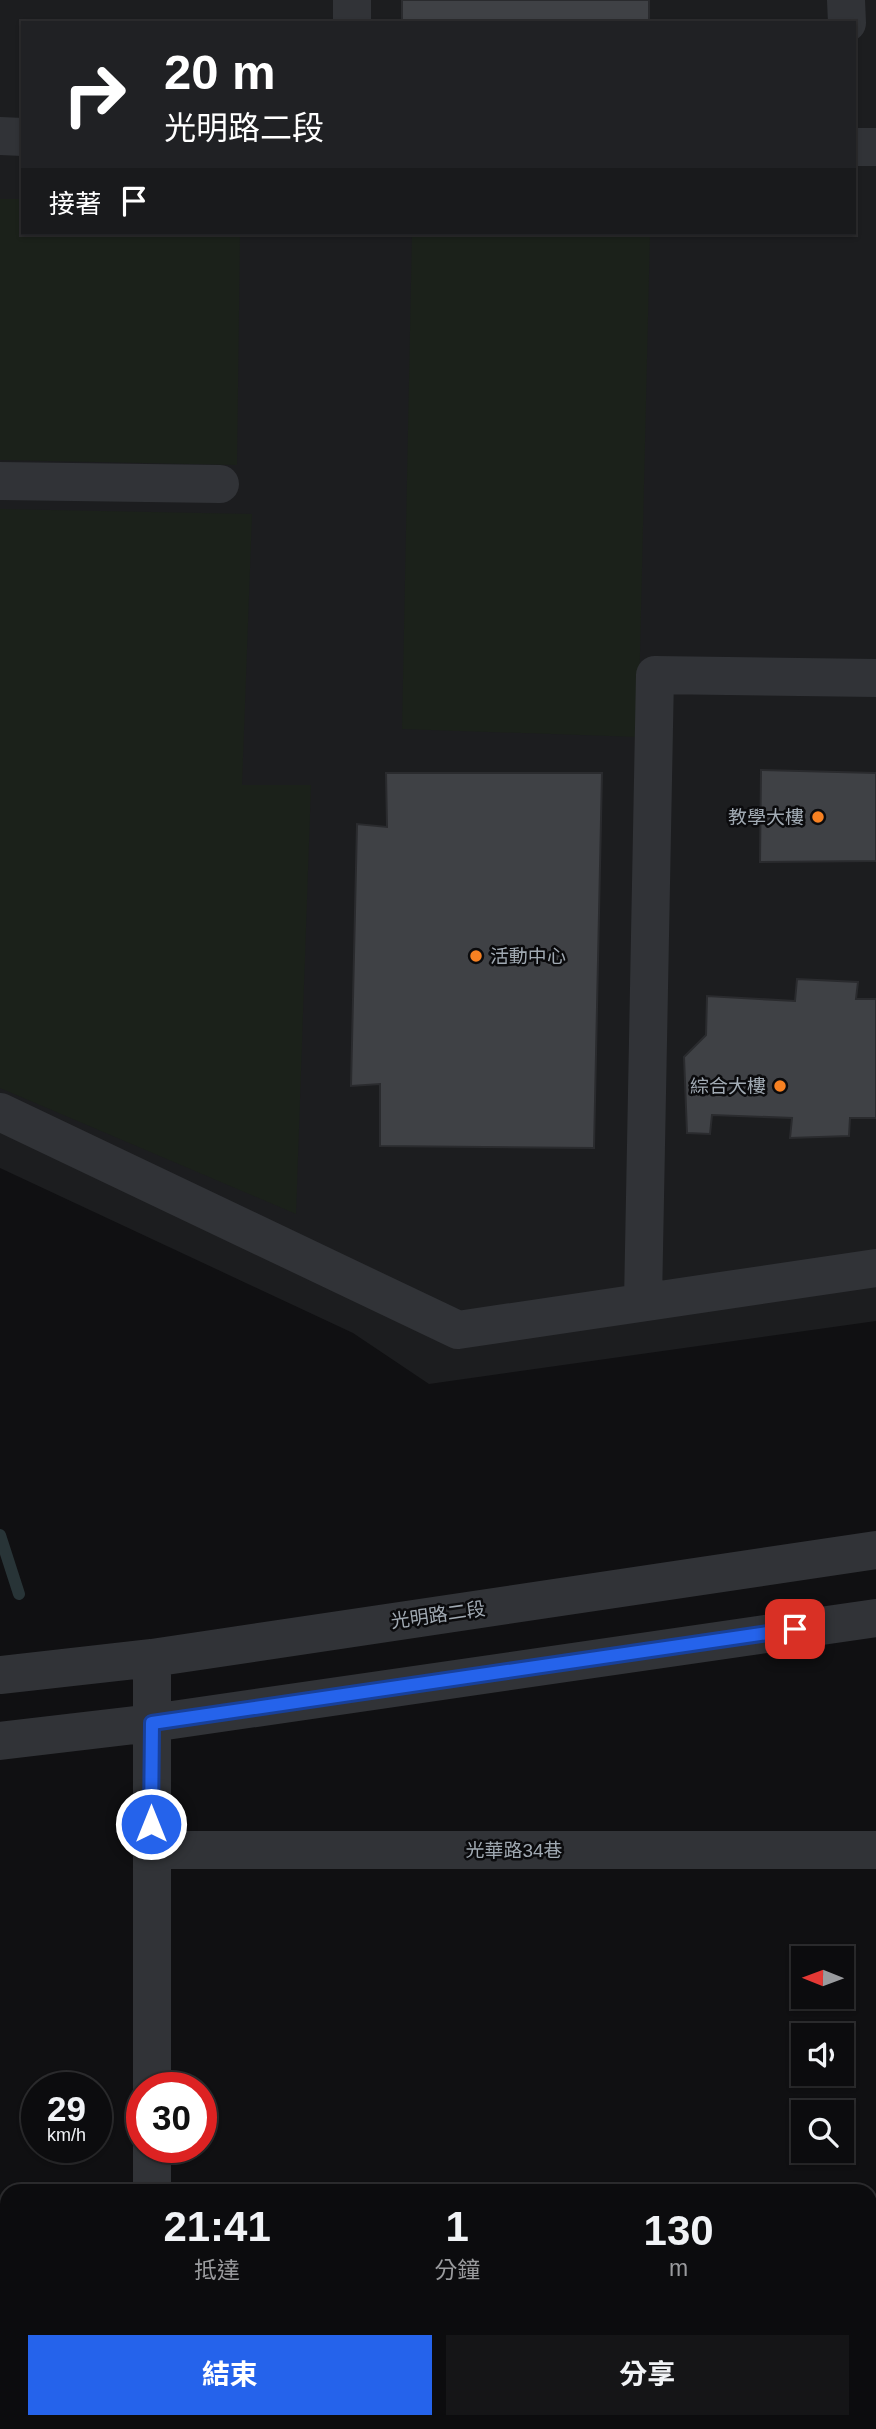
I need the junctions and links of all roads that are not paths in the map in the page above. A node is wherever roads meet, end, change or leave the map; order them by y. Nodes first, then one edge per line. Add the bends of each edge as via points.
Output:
1 (352, 0) edge
2 (846, 0) edge
3 (352, 21) edge
4 (847, 21) edge
5 (0, 136) edge
6 (21, 137) edge
7 (856, 147) edge
8 (876, 147) edge
9 (0, 481) edge
10 (220, 484) dead end
11 (876, 678) edge
12 (0, 1112) edge
13 (876, 1268) edge
14 (643, 1302) junction
15 (876, 1550) edge
16 (876, 1618) edge
17 (152, 1658) junction
18 (0, 1675) edge
19 (152, 1723) junction
20 (0, 1741) edge
21 (151, 1850) junction
22 (876, 1850) edge
23 (152, 2072) edge
24 (152, 2163) edge
25 (152, 2184) edge

1 - 3 street
2 - 4 street
5 - 6 street
7 - 8 street
9 - 10 street
11 - 14 street via 655,675
12 - 14 street via 458,1330
13 - 14 street
15 - 17 street, 光明路二段
16 - 19 street
17 - 18 street, 光明路二段
17 - 19 street
19 - 20 street
19 - 21 street
21 - 22 street, 光華路34巷
21 - 23 street
24 - 25 street

